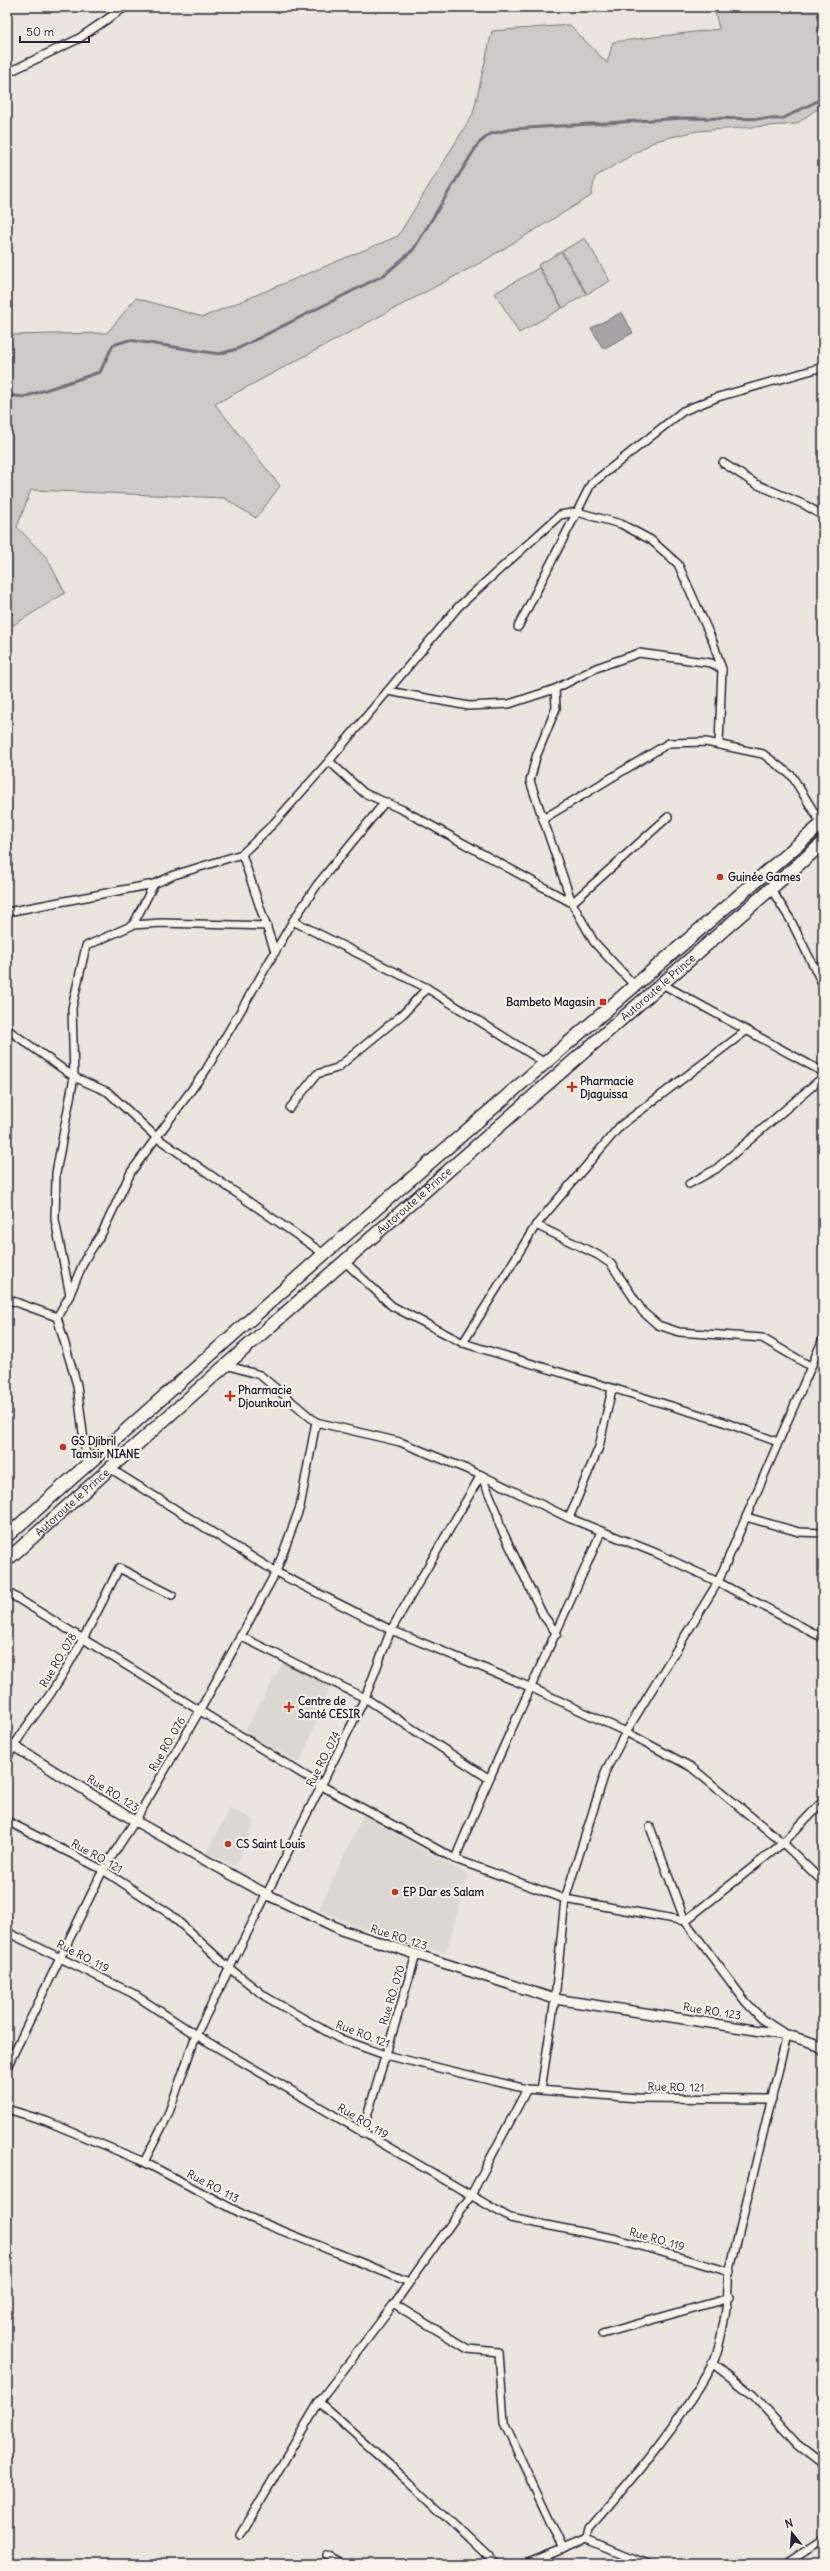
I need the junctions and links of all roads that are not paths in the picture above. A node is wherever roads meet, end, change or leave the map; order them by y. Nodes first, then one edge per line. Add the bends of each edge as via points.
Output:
1 (125, 7) edge
2 (7, 74) edge
3 (823, 367) edge
4 (723, 463) dead end
5 (577, 512) junction
6 (823, 516) edge
7 (518, 627) dead end
8 (722, 669) junction
9 (555, 689) junction
10 (388, 690) junction
11 (719, 744) junction
12 (329, 761) junction
13 (385, 802) junction
14 (668, 817) dead end
15 (543, 819) junction
16 (822, 824) edge
17 (823, 842) edge
18 (242, 854) junction
19 (154, 884) junction
20 (771, 889) junction
21 (572, 902) junction
22 (7, 912) edge
23 (293, 921) junction
24 (133, 925) junction
25 (267, 926) junction
26 (275, 952) junction
27 (823, 963) edge
28 (815, 970) junction
29 (662, 984) junction
30 (634, 985) junction
31 (823, 986) edge
32 (427, 988) junction
33 (7, 1029) edge
34 (746, 1031) junction
35 (545, 1063) junction
36 (823, 1072) edge
37 (74, 1077) junction
38 (823, 1078) edge
39 (290, 1108) dead end
40 (156, 1137) junction
41 (689, 1184) dead end
42 (536, 1225) junction
43 (324, 1254) junction
44 (344, 1261) junction
45 (70, 1294) junction
46 (7, 1299) edge
47 (57, 1318) junction
48 (823, 1338) edge
49 (463, 1343) junction
50 (226, 1365) junction
51 (810, 1366) junction
52 (612, 1389) junction
53 (316, 1422) junction
54 (778, 1442) junction
55 (87, 1465) junction
56 (111, 1469) junction
57 (481, 1476) junction
58 (746, 1517) junction
59 (569, 1518) junction
60 (602, 1532) junction
61 (823, 1533) edge
62 (7, 1536) edge
63 (7, 1560) edge
64 (276, 1572) junction
65 (718, 1582) junction
66 (7, 1592) edge
67 (172, 1595) dead end
68 (391, 1630) junction
69 (557, 1634) junction
70 (240, 1636) junction
71 (823, 1638) edge
72 (83, 1640) junction
73 (532, 1688) junction
74 (365, 1698) junction
75 (199, 1712) junction
76 (626, 1732) junction
77 (10, 1744) edge
78 (7, 1759) edge
79 (488, 1778) junction
80 (322, 1786) junction
81 (823, 1801) edge
82 (7, 1821) edge
83 (135, 1821) junction
84 (650, 1827) dead end
85 (783, 1843) junction
86 (454, 1859) junction
87 (103, 1870) junction
88 (823, 1882) edge
89 (266, 1894) junction
90 (565, 1899) junction
91 (685, 1922) junction
92 (7, 1932) edge
93 (416, 1955) junction
94 (60, 1956) junction
95 (229, 1968) junction
96 (555, 1999) junction
97 (196, 2035) junction
98 (787, 2035) junction
99 (823, 2050) edge
100 (385, 2055) junction
101 (7, 2067) edge
102 (527, 2089) junction
103 (541, 2090) junction
104 (772, 2099) junction
105 (7, 2109) edge
106 (362, 2133) junction
107 (144, 2162) junction
108 (470, 2197) junction
109 (730, 2272) junction
110 (409, 2282) junction
111 (729, 2298) junction
112 (394, 2304) junction
113 (602, 2334) dead end
114 (712, 2363) junction
115 (319, 2402) junction
116 (823, 2464) edge
117 (240, 2535) dead end
118 (587, 2539) junction
119 (823, 2539) edge
120 (563, 2549) junction
121 (328, 2556) dead end
122 (343, 2564) edge
123 (495, 2564) edge
124 (526, 2564) edge
125 (647, 2564) edge
126 (786, 2564) edge

1 - 2 street via 78,39
3 - 5 street via 718,397 683,411 591,484
4 - 6 street via 756,484
5 - 7 street
5 - 8 street via 621,524 651,540 678,564 710,635
5 - 10 street via 560,516 458,607
8 - 9 street via 711,663 639,653 596,668
8 - 11 street
9 - 10 street via 509,704 469,706
9 - 15 street via 556,708 536,757 530,781
10 - 12 street
11 - 15 street via 669,743
11 - 16 street via 764,754 792,776
12 - 13 street via 364,793
12 - 18 street via 274,823
13 - 21 street
13 - 23 street via 345,847
14 - 21 street
15 - 21 street
16 - 30 main road, Autoroute le Prince
17 - 20 main road, Autoroute le Prince
18 - 19 street via 174,875
18 - 25 street
19 - 22 street
19 - 24 street
20 - 28 street via 790,919
20 - 29 main road, Autoroute le Prince
21 - 30 street via 594,942
23 - 26 street
23 - 32 street
24 - 25 street
24 - 37 street via 86,946 72,1008
25 - 26 street
26 - 40 street via 206,1070
27 - 28 street
28 - 31 street
29 - 34 street
29 - 44 main road, Autoroute le Prince
30 - 35 main road, Autoroute le Prince
32 - 35 street
32 - 39 street via 404,1013 337,1068 317,1074
33 - 37 street
34 - 36 street
34 - 42 street via 620,1126
35 - 43 main road, Autoroute le Prince
37 - 40 street via 108,1092
37 - 45 street via 56,1173 55,1220
38 - 41 street via 716,1169
40 - 43 street
40 - 45 street via 131,1172 102,1233 85,1259
42 - 49 street
42 - 51 street via 611,1264 643,1312 658,1325 679,1332 762,1338
43 - 55 main road, Autoroute le Prince
44 - 49 street via 392,1306
44 - 50 main road, Autoroute le Prince
45 - 47 street
46 - 47 street
47 - 55 street via 77,1386
48 - 51 street
49 - 52 street
50 - 53 street via 260,1375 303,1408
50 - 56 main road, Autoroute le Prince
51 - 54 street
52 - 54 street via 722,1421
52 - 59 street via 599,1446
53 - 57 street via 400,1442
53 - 64 street, Rue RO. 076 via 300,1507
54 - 58 street
55 - 62 main road, Autoroute le Prince
56 - 63 main road, Autoroute le Prince
56 - 64 street
57 - 59 street
57 - 68 street, Rue RO. 074
57 - 69 street via 497,1512 500,1526 543,1615
58 - 61 street via 799,1532
58 - 65 street
59 - 60 street
60 - 65 street via 656,1553
60 - 69 street
64 - 68 street
64 - 70 street, Rue RO. 076
65 - 71 street
65 - 76 street
66 - 72 street
67 - 72 street, Rue RO. 078 via 119,1568
68 - 73 street
68 - 74 street, Rue RO. 074
69 - 73 street
70 - 74 street
70 - 75 street, Rue RO. 076
72 - 75 street
72 - 77 street, Rue RO. 078 via 50,1694
73 - 76 street
73 - 79 street
74 - 79 street
74 - 80 street, Rue RO. 074
75 - 80 street
75 - 83 street, Rue RO. 076
76 - 85 street via 691,1767
76 - 90 street via 606,1770
77 - 78 street, Rue RO. 078
77 - 83 street, Rue RO. 123
79 - 86 street
80 - 86 street
80 - 89 street, Rue RO. 074
81 - 85 street
82 - 87 street, Rue RO. 121
83 - 87 street, Rue RO. 076
83 - 89 street, Rue RO. 123
84 - 91 street
85 - 88 street
85 - 91 street
86 - 90 street
87 - 94 street, Rue RO. 076
87 - 95 street, Rue RO. 121 via 170,1914
89 - 93 street, Rue RO. 123 via 344,1931
89 - 95 street, Rue RO. 074
90 - 91 street
90 - 96 street
91 - 98 street via 745,2001 762,2019
92 - 94 street, Rue RO. 119
93 - 96 street, Rue RO. 123
93 - 100 street, Rue RO. 070
94 - 97 street, Rue RO. 119 via 132,1993
94 - 101 street, Rue RO. 076
95 - 97 street, Rue RO. 074
95 - 100 street, Rue RO. 121 via 266,1997 338,2038
96 - 98 street, Rue RO. 123
96 - 103 street
97 - 106 street, Rue RO. 119
97 - 107 street, Rue RO. 074 via 168,2115
98 - 99 street, Rue RO. 123 via 813,2043
98 - 104 street
100 - 102 street, Rue RO. 121
100 - 106 street, Rue RO. 070
102 - 103 street, Rue RO. 121
102 - 108 street
103 - 104 street, Rue RO. 121 via 637,2098
104 - 109 street
105 - 107 street, Rue RO. 113
106 - 108 street, Rue RO. 119
107 - 110 street, Rue RO. 113 via 248,2217
108 - 109 street, Rue RO. 119 via 510,2218 617,2239
108 - 110 street
109 - 111 street
110 - 112 street
111 - 113 street
111 - 114 street
112 - 115 street
112 - 120 street via 468,2349 499,2352 504,2423
114 - 116 street via 753,2395 797,2444
114 - 118 street via 660,2446 590,2528
115 - 117 street
115 - 123 street via 409,2482
118 - 120 street
118 - 125 street
119 - 126 street
120 - 124 street
121 - 122 street

